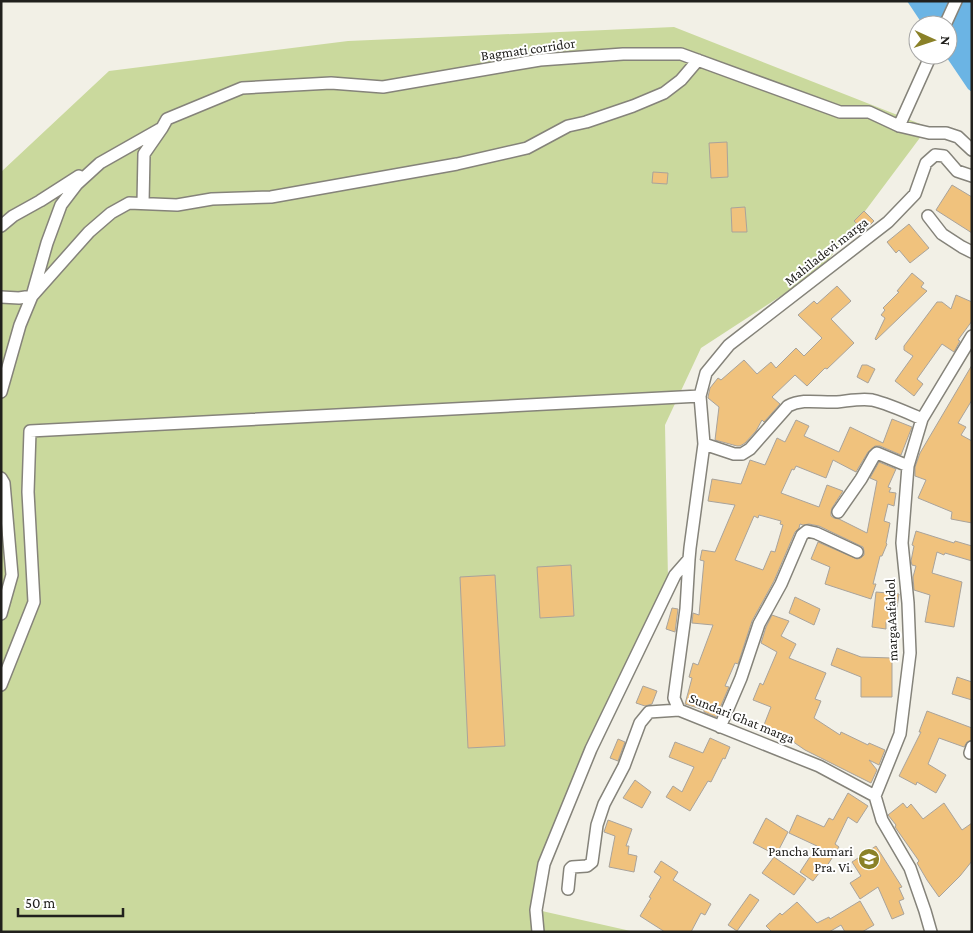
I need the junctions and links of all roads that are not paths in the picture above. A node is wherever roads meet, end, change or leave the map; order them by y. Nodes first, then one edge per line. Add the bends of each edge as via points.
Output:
1 (956, 1) edge
2 (950, 15) edge
3 (698, 60) junction
4 (926, 65) edge
5 (899, 126) junction
6 (162, 128) junction
7 (972, 150) edge
8 (100, 163) junction
9 (972, 176) edge
10 (143, 203) junction
11 (928, 216) dead end
12 (1, 226) edge
13 (972, 252) edge
14 (32, 296) junction
15 (1, 297) edge
16 (972, 336) edge
17 (1, 392) edge
18 (700, 396) junction
19 (922, 419) junction
20 (704, 444) junction
21 (908, 466) junction
22 (1, 478) edge
23 (838, 512) dead end
24 (857, 552) dead end
25 (689, 559) junction
26 (1, 614) edge
27 (1, 684) edge
28 (679, 710) junction
29 (720, 727) junction
30 (875, 796) junction
31 (568, 889) dead end
32 (538, 932) edge
33 (931, 932) edge

1 - 2 street
3 - 5 street, Bagmati corridor via 840,112 869,112
3 - 6 street, Bagmati corridor via 681,54 623,54 540,60 383,87 331,83 242,88 168,119
3 - 10 street via 681,80 664,93 568,126 527,148 457,164 271,197 212,199 177,205
4 - 5 street
5 - 7 street, Bagmati corridor via 929,133 946,133 958,137
6 - 8 street
6 - 10 street, Bagmati corridor via 144,154
8 - 12 street
8 - 14 street via 77,184 61,205 46,243
9 - 18 street, Mahiladevi marga via 958,171 944,156 935,155 926,163 915,194 888,222 729,345 706,373
10 - 14 street via 129,203 111,213 89,232
11 - 13 street via 942,234
14 - 15 street
14 - 17 street via 20,325
16 - 19 street, margaAafaldol
18 - 20 street, Sundari Ghat marga
18 - 27 street via 30,431 28,492 34,602
19 - 20 street via 870,399 804,401 788,406 742,454
19 - 21 street, margaAafaldol
20 - 25 street, Sundari Ghat marga
21 - 23 street via 877,453
21 - 30 street, margaAafaldol via 902,543 910,653 900,734
22 - 26 street via 12,575
24 - 29 street via 816,533 802,535 759,624
25 - 28 street, Sundari Ghat marga via 674,698
25 - 32 street via 675,574 596,741 544,864 536,910
28 - 29 street, Sundari Ghat marga
28 - 31 street via 649,712 640,723 624,766 604,804 597,825 592,862 587,866 570,868
29 - 30 street, Sundari Ghat marga via 819,766
30 - 33 street via 882,820 910,868

